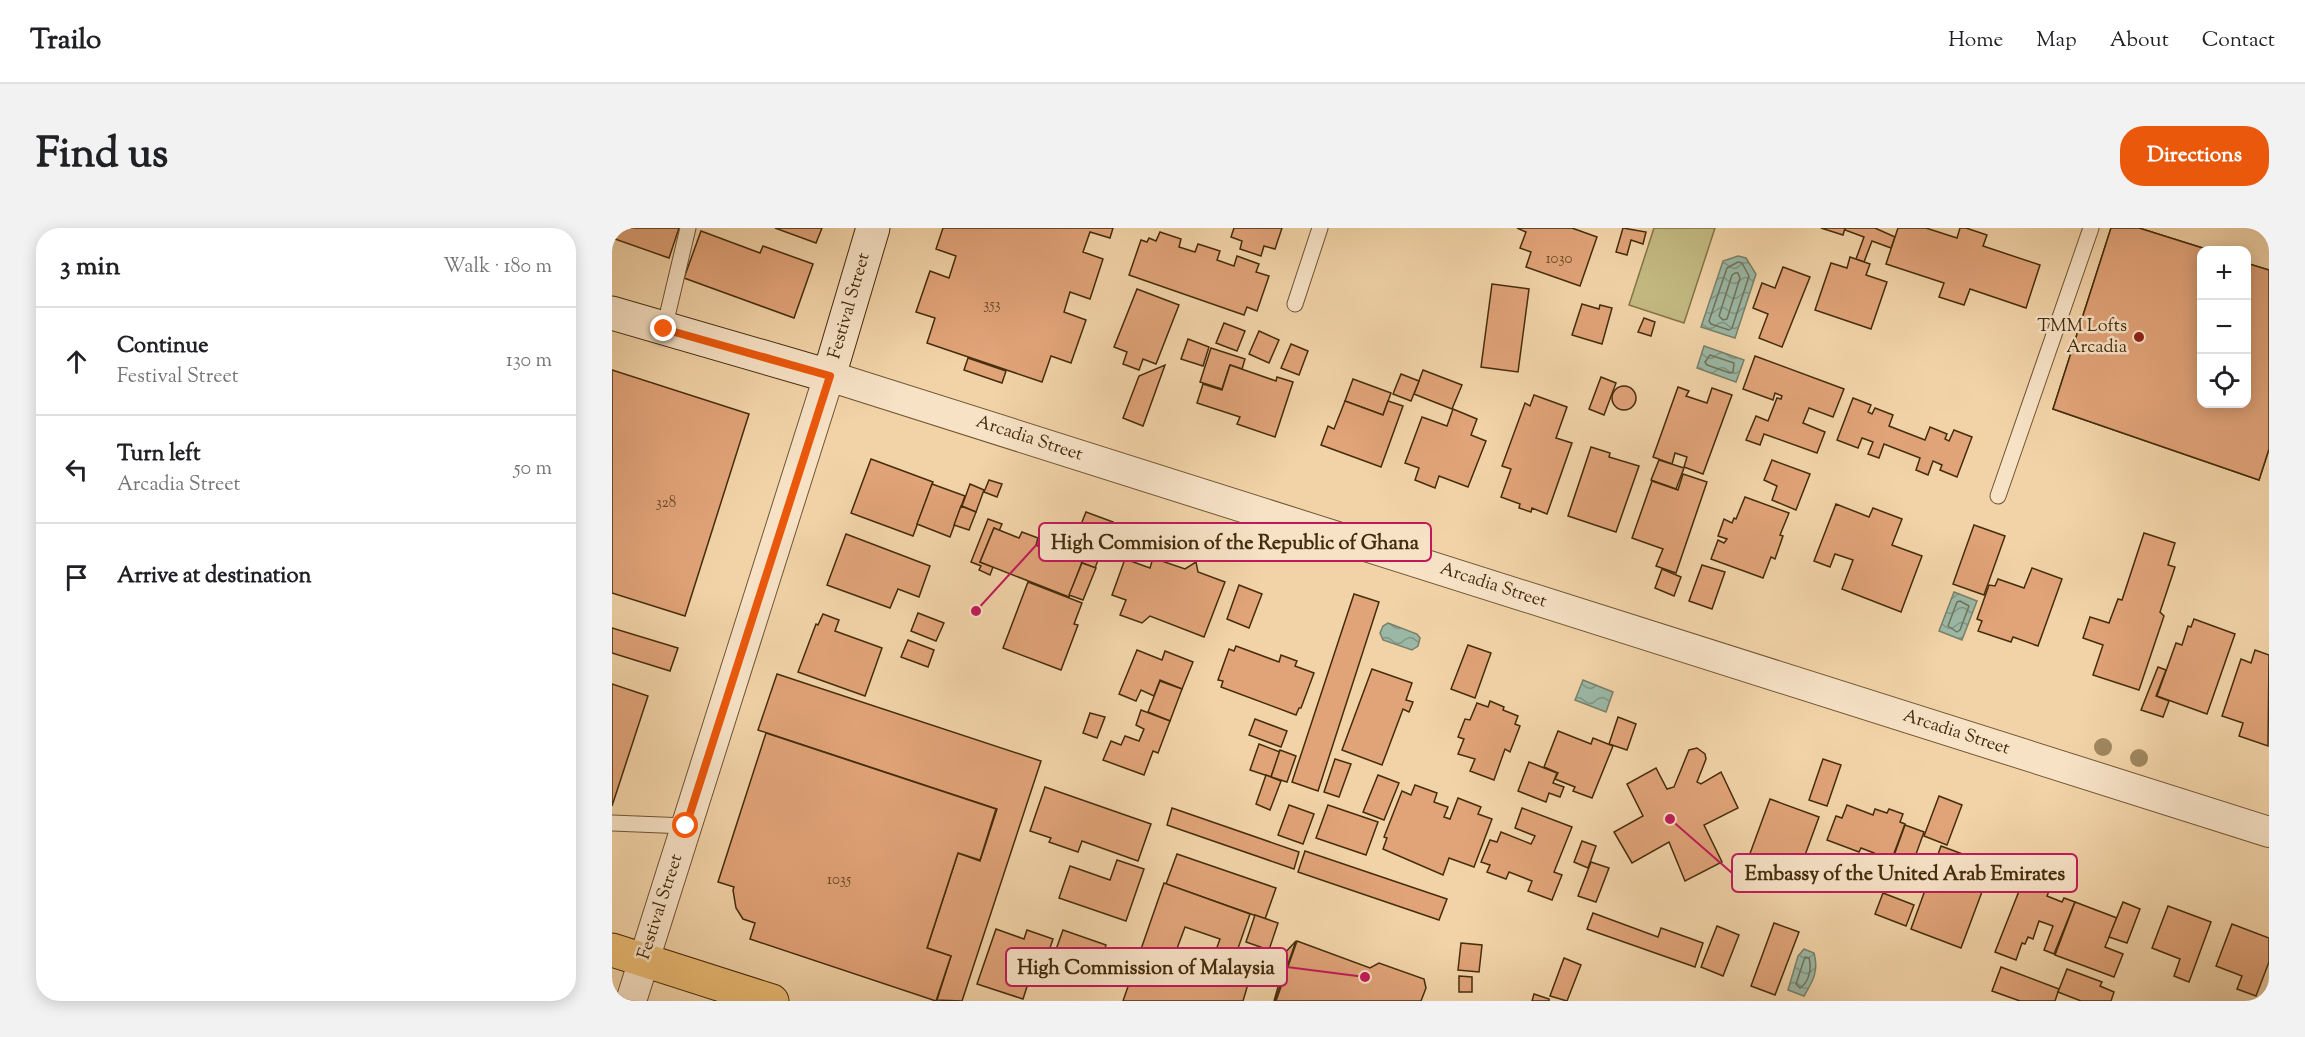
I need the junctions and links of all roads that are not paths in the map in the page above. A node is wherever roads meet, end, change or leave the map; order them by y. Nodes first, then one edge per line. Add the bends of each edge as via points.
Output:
1 (688, 228) edge
2 (873, 228) edge
3 (1320, 228) edge
4 (2091, 228) edge
5 (1296, 304) dead end
6 (612, 313) edge
7 (664, 329) junction
8 (830, 376) junction
9 (1998, 496) dead end
10 (612, 823) edge
11 (686, 826) junction
12 (2269, 832) edge
13 (612, 950) edge
14 (644, 960) junction
15 (631, 1001) edge
16 (772, 1001) edge

1 - 7 lane
2 - 8 street, Festival Street
3 - 5 lane
4 - 9 lane
6 - 7 street, Arcadia Street
7 - 8 street, Arcadia Street
8 - 11 street, Festival Street
8 - 12 street, Arcadia Street
10 - 11 lane
11 - 14 street, Festival Street
13 - 14 main road
14 - 15 street, Festival Street
14 - 16 main road

